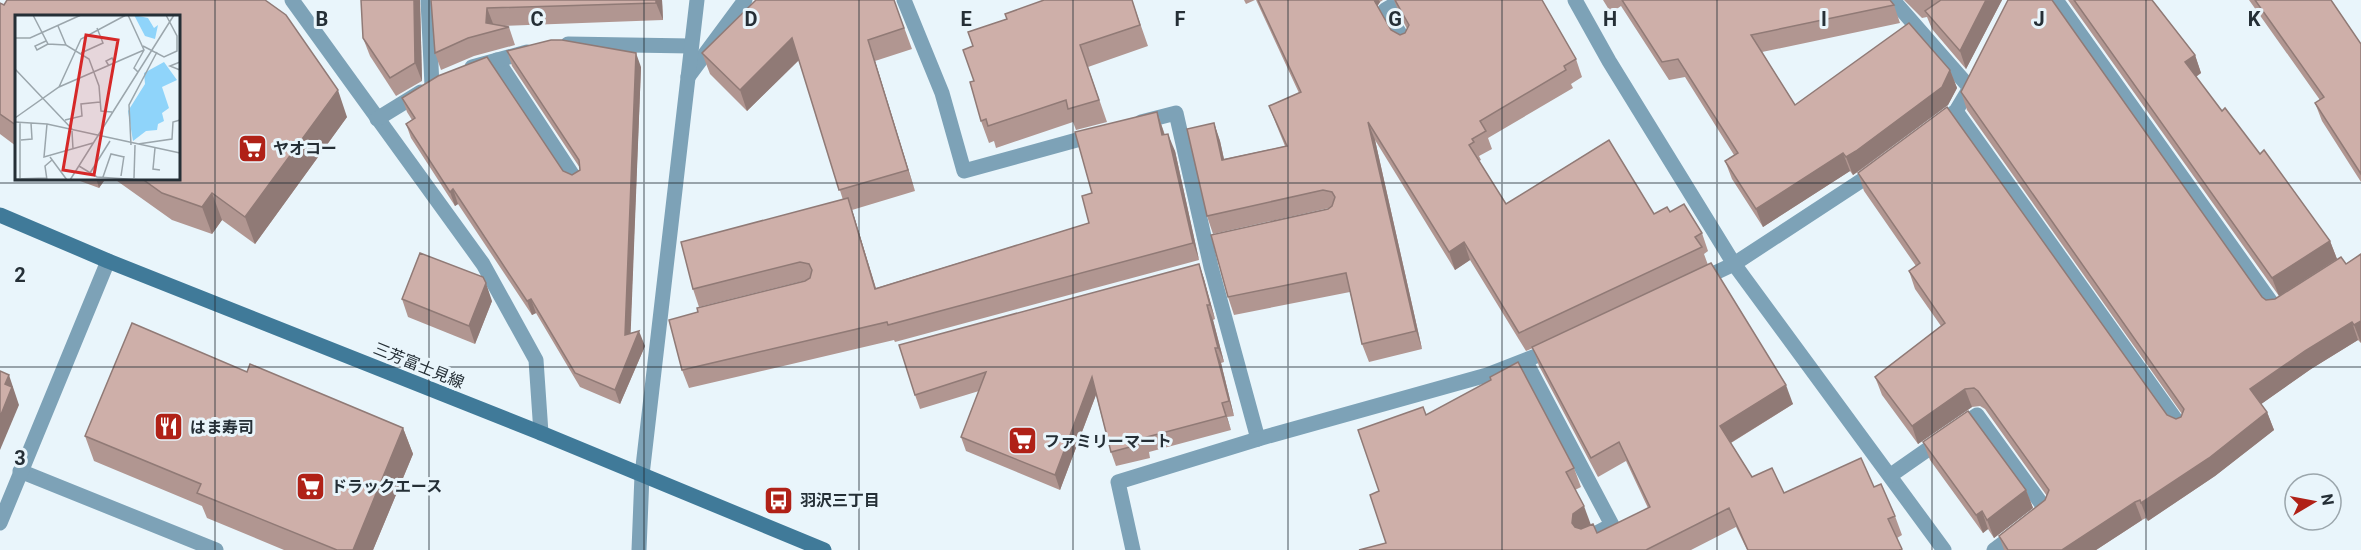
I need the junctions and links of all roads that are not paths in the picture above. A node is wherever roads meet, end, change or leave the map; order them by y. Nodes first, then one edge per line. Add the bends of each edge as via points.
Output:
1 (292, 0) edge
2 (428, 0) edge
3 (697, 0) edge
4 (745, 0) edge
5 (904, 0) edge
6 (1402, 0) edge
7 (1575, 0) edge
8 (1893, 0) edge
9 (2056, 0) edge
10 (1406, 43) edge
11 (691, 46) junction
12 (497, 60) junction
13 (1981, 67) edge
14 (687, 79) junction
15 (432, 86) junction
16 (1970, 88) junction
17 (1956, 111) junction
18 (377, 119) junction
19 (1131, 125) edge
20 (1109, 131) edge
21 (1921, 138) edge
22 (1886, 164) edge
23 (576, 180) edge
24 (0, 215) edge
25 (108, 261) junction
26 (1734, 264) junction
27 (1691, 285) edge
28 (2295, 297) edge
29 (1567, 343) edge
30 (1526, 362) junction
31 (2181, 427) edge
32 (541, 432) junction
33 (1258, 439) junction
34 (20, 471) junction
35 (642, 475) junction
36 (1891, 475) junction
37 (0, 523) edge
38 (1588, 537) edge
39 (216, 550) edge
40 (639, 550) edge
41 (824, 550) edge
42 (1133, 550) edge
43 (1944, 550) edge
44 (1994, 550) edge

1 - 18 street
2 - 15 street
3 - 11 street
4 - 14 street
5 - 20 street via 942,93 964,171
6 - 10 street via 1385,10
7 - 26 street
8 - 16 street
9 - 28 street via 2276,309
11 - 12 street via 550,45
11 - 14 street
12 - 15 street
12 - 23 street
13 - 16 street
14 - 35 street via 664,326
15 - 18 street
16 - 17 street
17 - 21 street
17 - 31 street
18 - 32 street via 483,264 536,360
19 - 33 street via 1176,112 1212,244 1206,269
22 - 26 street
24 - 25 main road, 三芳富士見線
25 - 32 main road, 三芳富士見線
25 - 34 street
26 - 27 street
26 - 36 street
29 - 30 street
30 - 33 street
30 - 38 street via 1612,525
32 - 35 main road, 三芳富士見線
33 - 42 street via 1118,482
34 - 37 street
34 - 39 street
35 - 40 street
35 - 41 main road, 三芳富士見線
36 - 43 street
36 - 44 street via 1977,415 2046,510

